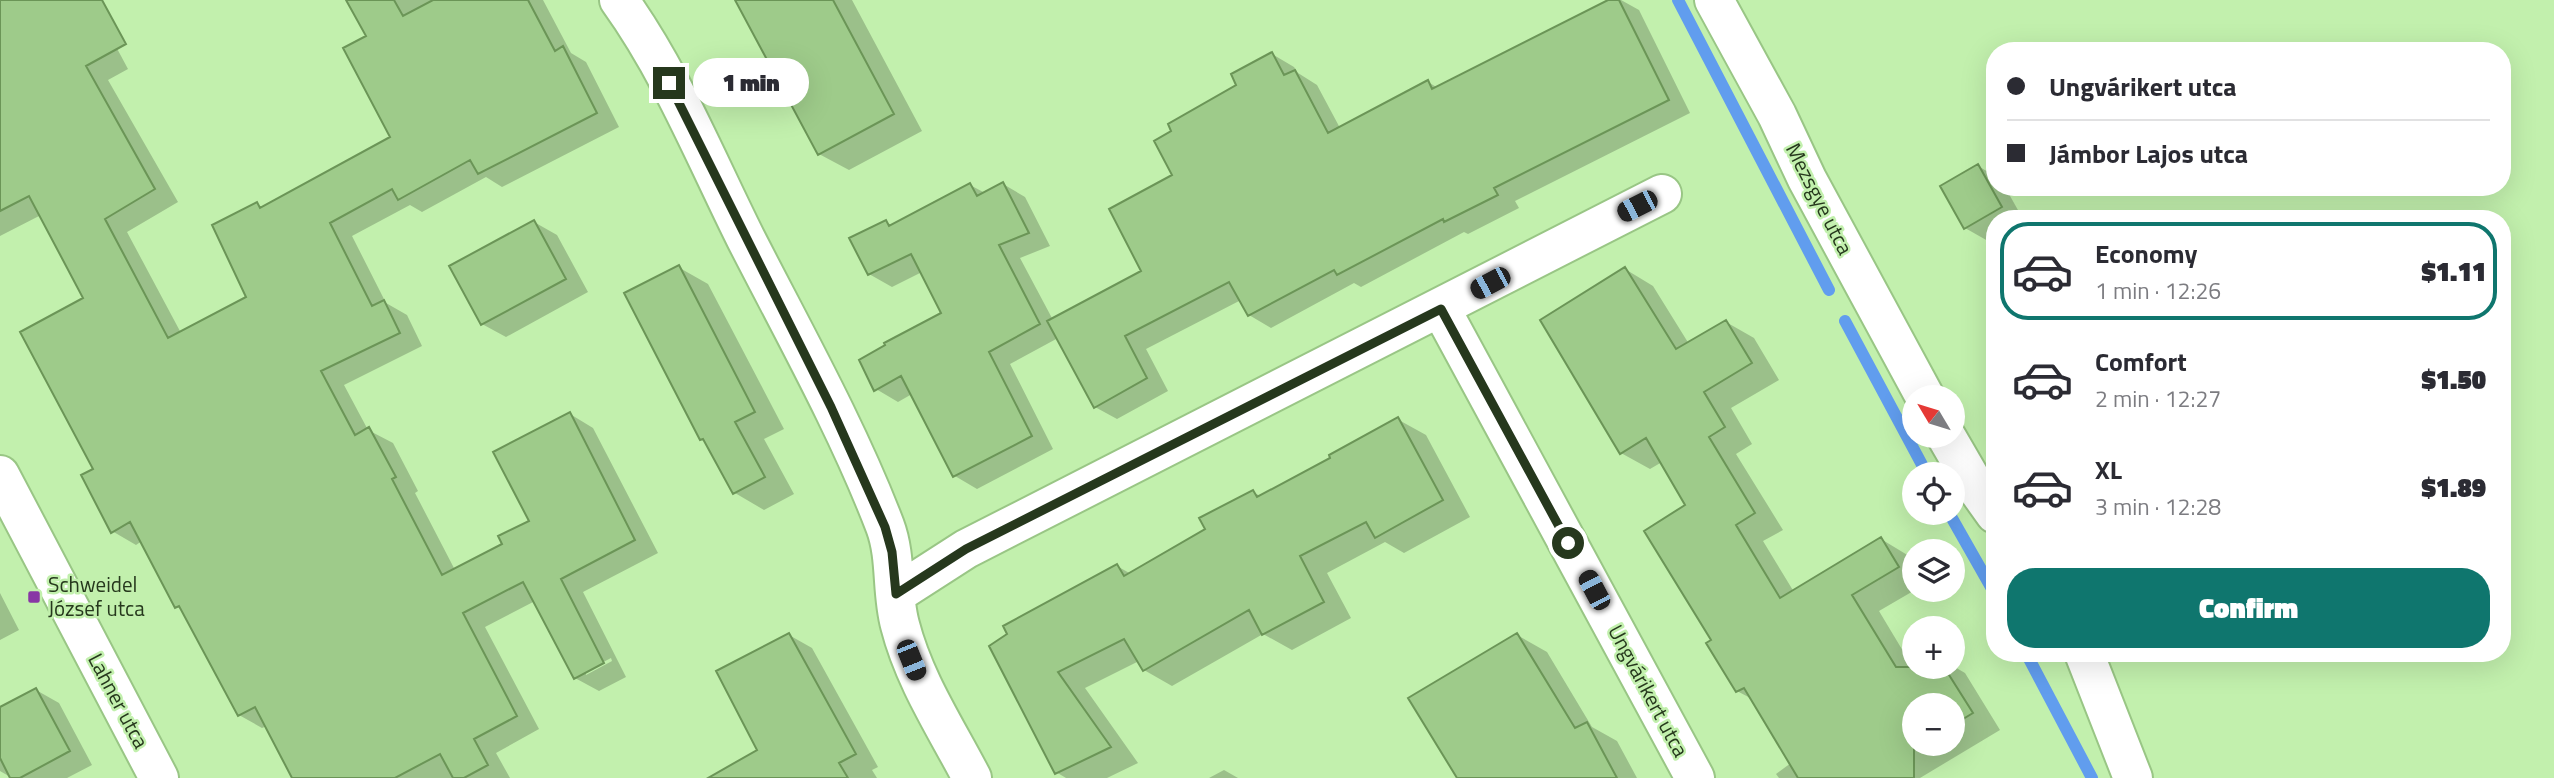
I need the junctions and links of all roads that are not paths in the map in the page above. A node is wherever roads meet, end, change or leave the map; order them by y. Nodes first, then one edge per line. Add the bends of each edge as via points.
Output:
1 (1714, 0) edge
2 (626, 2) edge
3 (1662, 194) dead end
4 (1441, 309) junction
5 (1918, 385) edge
6 (1953, 448) edge
7 (0, 475) edge
8 (1986, 501) edge
9 (896, 594) junction
10 (2088, 662) edge
11 (157, 777) edge
12 (972, 778) edge
13 (1696, 778) edge
14 (2133, 778) edge

1 - 5 street, Mezsgye utca
2 - 9 street via 842,431 885,527
3 - 4 street
4 - 9 street via 966,549
4 - 13 street, Ungvárikert utca
6 - 8 street
7 - 11 street, Lahner utca
9 - 12 street via 898,621 912,664
10 - 14 street

